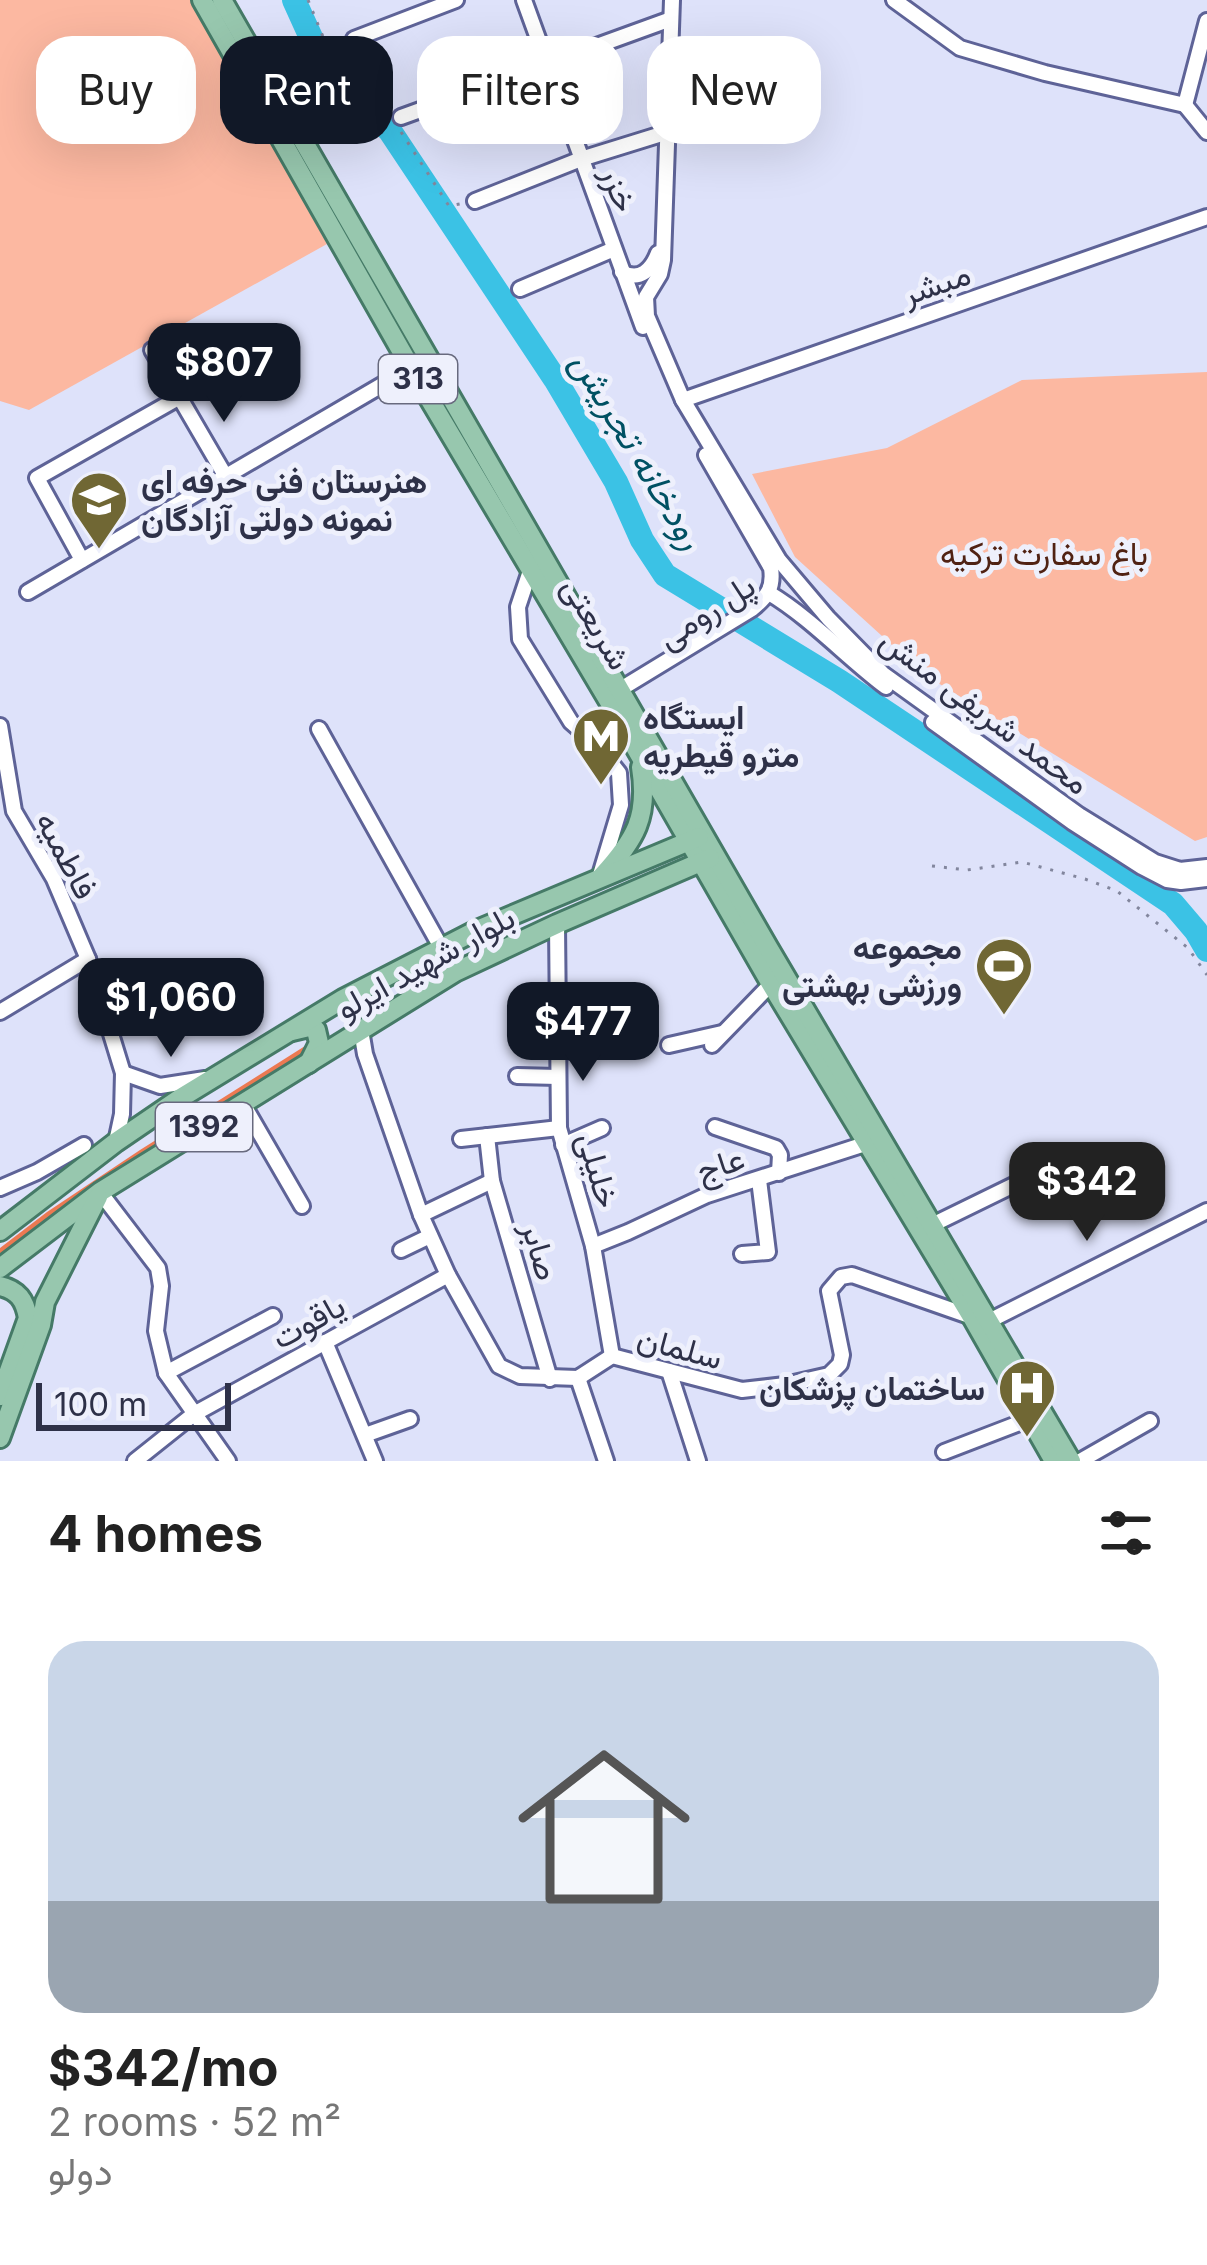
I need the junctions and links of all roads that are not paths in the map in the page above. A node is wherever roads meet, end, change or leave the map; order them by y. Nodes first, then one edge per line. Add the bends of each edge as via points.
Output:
1 (202, 0) edge
2 (222, 0) edge
3 (456, 0) edge
4 (524, 0) edge
5 (672, 0) edge
6 (894, 0) edge
7 (671, 19) junction
8 (1207, 21) edge
9 (363, 36) edge
10 (538, 36) edge
11 (623, 36) edge
12 (671, 36) edge
13 (1185, 105) junction
14 (417, 112) edge
15 (396, 120) road end
16 (1207, 132) edge
17 (647, 139) edge
18 (575, 144) edge
19 (668, 144) edge
20 (580, 160) junction
21 (476, 201) dead end
22 (1207, 217) edge
23 (664, 230) junction
24 (614, 249) junction
25 (622, 272) junction
26 (520, 289) dead end
27 (643, 328) joint
28 (152, 350) dead end
29 (411, 368) junction
30 (180, 398) junction
31 (682, 400) junction
32 (226, 477) junction
33 (82, 560) junction
34 (775, 564) junction
35 (530, 571) junction
36 (28, 592) dead end
37 (774, 596) junction
38 (621, 693) junction
39 (0, 726) edge
40 (319, 729) dead end
41 (639, 756) junction
42 (14, 811) junction
43 (0, 822) edge
44 (696, 838) junction
45 (708, 860) junction
46 (1207, 867) edge
47 (1207, 878) edge
48 (598, 880) junction
49 (557, 924) junction
50 (442, 949) junction
51 (88, 959) junction
52 (771, 984) junction
53 (591, 1004) dead end
54 (538, 1005) dead end
55 (557, 1005) junction
56 (0, 1012) edge
57 (361, 1030) junction
58 (288, 1033) junction
59 (669, 1046) dead end
60 (593, 1050) dead end
61 (557, 1051) junction
62 (309, 1063) junction
63 (123, 1073) junction
64 (518, 1076) dead end
65 (216, 1077) junction
66 (558, 1077) junction
67 (243, 1104) junction
68 (602, 1127) dead end
69 (715, 1127) dead end
70 (488, 1136) junction
71 (561, 1137) junction
72 (461, 1138) dead end
73 (116, 1142) junction
74 (868, 1143) junction
75 (85, 1145) dead end
76 (1071, 1157) dead end
77 (779, 1173) junction
78 (492, 1180) junction
79 (759, 1180) junction
80 (0, 1188) edge
81 (100, 1192) junction
82 (302, 1206) dead end
83 (1207, 1211) edge
84 (421, 1215) junction
85 (932, 1226) junction
86 (0, 1231) edge
87 (430, 1236) junction
88 (593, 1246) junction
89 (400, 1250) dead end
90 (742, 1254) dead end
91 (0, 1268) edge
92 (448, 1275) junction
93 (0, 1286) edge
94 (273, 1316) dead end
95 (980, 1319) junction
96 (325, 1342) junction
97 (612, 1357) junction
98 (669, 1370) junction
99 (166, 1373) junction
100 (578, 1378) junction
101 (550, 1379) junction
102 (0, 1396) edge
103 (194, 1414) junction
104 (410, 1418) dead end
105 (1030, 1419) junction
106 (1150, 1421) dead end
107 (364, 1436) junction
108 (0, 1438) edge
109 (944, 1452) dead end
110 (135, 1461) edge
111 (228, 1461) edge
112 (375, 1461) edge
113 (606, 1461) edge
114 (698, 1461) edge
115 (1054, 1461) edge
116 (1071, 1461) edge
117 (1080, 1461) edge

1 - 29 main road, شریعتی / 313
2 - 38 main road, شریعتی / 313
3 - 9 street
4 - 10 street, خزر
5 - 7 street, محمد شریفی منش
6 - 13 street via 960,48
7 - 11 street
7 - 12 street, محمد شریفی منش
8 - 13 street
13 - 16 street
14 - 15 street
17 - 20 street
18 - 20 street, خزر
19 - 23 street, محمد شریفی منش
20 - 21 street
20 - 24 street, خزر
22 - 31 street, مبشر
23 - 25 street via 647,271
23 - 31 street, محمد شریفی منش via 646,316
24 - 25 street, خزر
24 - 26 street
25 - 27 street, خزر
27 - 34 street, محمد شریفی منش via 675,403
28 - 30 street
29 - 32 street
29 - 35 main road, شریعتی / 313
30 - 32 street
30 - 33 street via 37,478
31 - 34 street, محمد شریفی منش
32 - 33 street
33 - 36 street
34 - 37 street, پل رومی via 783,582
34 - 46 street, محمد شریفی منش via 883,674 1079,815 1155,862
35 - 41 main road, شریعتی / 313
35 - 48 street via 518,608 520,639 571,722 619,772 621,805
37 - 38 street, پل رومی
37 - 47 street, محمد شریفی منش via 950,735 1124,856 1167,880
38 - 44 main road, شریعتی / 313
39 - 42 street, فاطمیه
40 - 50 street
41 - 44 main road, شریعتی / 313
41 - 48 main road via 641,820
42 - 43 street
42 - 51 street, فاطمیه
44 - 45 main road, شریعتی / 313
44 - 48 main road, بلوار شهید ایرلو / 1392
45 - 49 main road, بلوار شهید ایرلو / 1392
45 - 52 main road, شریعتی / 313
45 - 85 main road, شریعتی / 313
48 - 50 main road, بلوار شهید ایرلو / 1392
49 - 55 street, خلیلی
49 - 57 main road, بلوار شهید ایرلو / 1392 via 455,972
50 - 58 main road, بلوار شهید ایرلو / 1392
51 - 56 street
51 - 63 street, فاطمیه
52 - 59 street via 717,1039
52 - 74 main road, شریعتی / 313
53 - 55 street
54 - 55 street
55 - 61 street, خلیلی
57 - 62 main road, بلوار شهید ایرلو / 1392
57 - 84 street, سلمان
58 - 62 main road via 316,1030
58 - 65 main road, بلوار شهید ایرلو / 1392
60 - 61 street
61 - 66 street, خلیلی
62 - 67 main road, بلوار شهید ایرلو / 1392
63 - 65 street via 160,1086
63 - 73 street
64 - 66 street
65 - 73 main road, بلوار شهید ایرلو / 1392
66 - 71 street, خلیلی
67 - 81 main road, بلوار شهید ایرلو / 1392
67 - 82 street
68 - 71 street
69 - 77 street via 776,1148
70 - 71 street
70 - 72 street
70 - 78 street, صابر
71 - 88 street, خلیلی
73 - 86 main road, بلوار شهید ایرلو / 1392
74 - 77 street, عاج
74 - 95 main road, شریعتی / 313
75 - 80 street
76 - 85 street
77 - 79 street, عاج
78 - 84 street
78 - 101 street, صابر
79 - 88 street, عاج
79 - 90 street via 768,1252
81 - 91 main road, بلوار شهید ایرلو / 1392
81 - 99 street via 162,1276 156,1331
81 - 108 main road via 45,1302
83 - 95 street
84 - 87 street, سلمان
85 - 95 main road, شریعتی / 313
87 - 89 street
87 - 92 street, سلمان
88 - 97 street, خلیلی
92 - 96 street, یاقوت
92 - 101 street, سلمان via 500,1366
93 - 102 main road via 20,1296 28,1318
94 - 99 street
95 - 98 street, سلمان via 852,1275 830,1291 842,1355 829,1375 742,1390
95 - 105 main road, شریعتی / 313
95 - 116 main road, شریعتی / 313
96 - 103 street, یاقوت
96 - 107 street
97 - 98 street, سلمان
97 - 100 street, سلمان
98 - 114 street
99 - 103 street
100 - 101 street, سلمان
100 - 113 street
103 - 110 street, یاقوت
103 - 111 street
104 - 107 street
105 - 109 street
105 - 115 main road, شریعتی / 313
106 - 117 street
107 - 112 street

